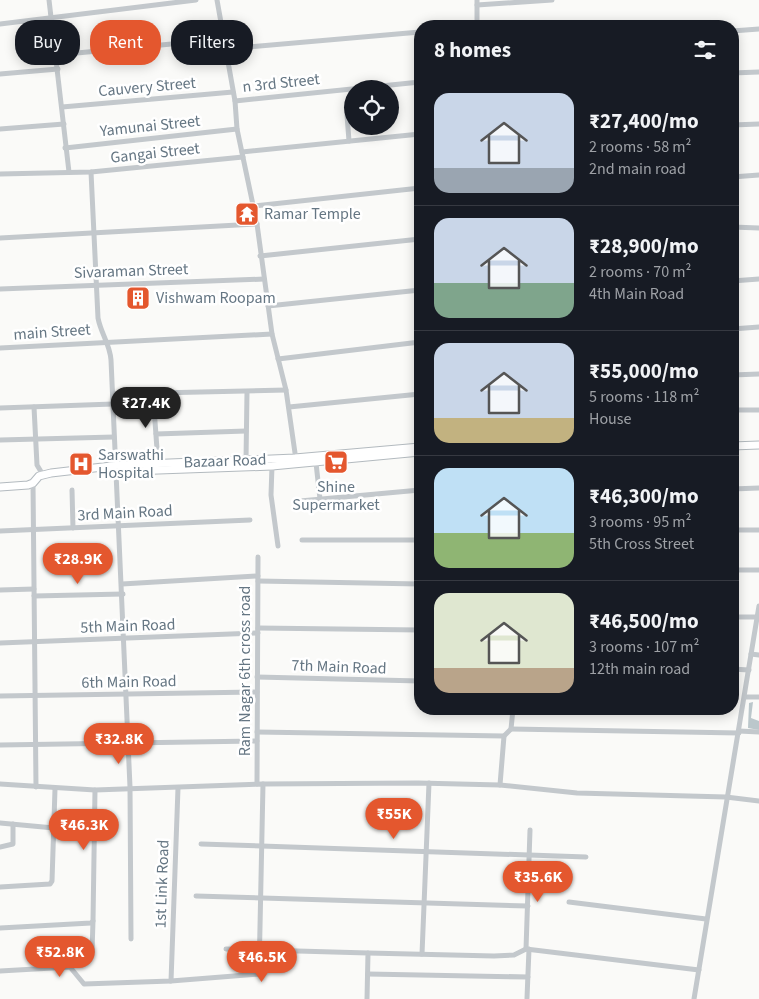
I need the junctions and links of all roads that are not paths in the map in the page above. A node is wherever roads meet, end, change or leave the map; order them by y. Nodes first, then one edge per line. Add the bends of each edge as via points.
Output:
1 (50, 0) edge
2 (196, 0) edge
3 (216, 0) edge
4 (552, 0) edge
5 (529, 1) edge
6 (477, 2) edge
7 (52, 19) junction
8 (220, 20) edge
9 (477, 20) edge
10 (0, 24) edge
11 (759, 29) edge
12 (739, 30) edge
13 (414, 33) edge
14 (171, 44) edge
15 (253, 47) edge
16 (80, 53) edge
17 (57, 65) edge
18 (229, 65) edge
19 (58, 69) junction
20 (759, 72) edge
21 (739, 73) edge
22 (0, 74) edge
23 (414, 83) edge
24 (233, 92) junction
25 (235, 101) junction
26 (62, 107) junction
27 (64, 124) junction
28 (759, 124) edge
29 (739, 125) edge
30 (0, 129) edge
31 (237, 129) junction
32 (348, 135) edge
33 (414, 135) edge
34 (349, 141) junction
35 (65, 148) junction
36 (243, 155) junction
37 (69, 172) junction
38 (91, 172) junction
39 (0, 174) edge
40 (759, 175) edge
41 (739, 176) edge
42 (414, 189) edge
43 (254, 206) junction
44 (258, 224) junction
45 (739, 228) edge
46 (759, 228) edge
47 (95, 234) junction
48 (0, 238) edge
49 (414, 240) edge
50 (260, 256) junction
51 (264, 279) junction
52 (759, 280) edge
53 (739, 281) edge
54 (98, 284) junction
55 (0, 289) edge
56 (414, 291) edge
57 (268, 306) junction
58 (759, 327) edge
59 (739, 328) edge
60 (272, 334) junction
61 (106, 341) junction
62 (414, 343) edge
63 (0, 348) edge
64 (278, 359) junction
65 (759, 374) edge
66 (739, 375) edge
67 (286, 390) junction
68 (247, 392) junction
69 (112, 394) junction
70 (153, 394) junction
71 (414, 395) edge
72 (113, 404) junction
73 (34, 407) junction
74 (289, 407) junction
75 (0, 408) edge
76 (739, 410) edge
77 (759, 410) edge
78 (246, 431) junction
79 (156, 434) junction
80 (114, 437) junction
81 (35, 439) junction
82 (0, 440) edge
83 (759, 445) edge
84 (739, 446) edge
85 (414, 448) edge
86 (414, 453) edge
87 (246, 460) junction
88 (296, 461) junction
89 (158, 463) junction
90 (316, 463) junction
91 (117, 466) junction
92 (272, 466) junction
93 (37, 479) junction
94 (0, 483) edge
95 (0, 487) edge
96 (759, 488) edge
97 (739, 489) edge
98 (72, 490) dead end
99 (414, 491) edge
100 (320, 499) junction
101 (300, 500) dead end
102 (250, 520) dead end
103 (118, 526) junction
104 (73, 528) junction
105 (34, 530) junction
106 (739, 530) edge
107 (759, 530) edge
108 (0, 531) edge
109 (302, 540) dead end
110 (414, 540) edge
111 (278, 546) dead end
112 (258, 557) dead end
113 (739, 570) edge
114 (759, 570) edge
115 (258, 579) junction
116 (122, 584) junction
117 (414, 584) edge
118 (34, 589) junction
119 (0, 590) edge
120 (122, 594) junction
121 (34, 596) junction
122 (759, 608) edge
123 (739, 617) edge
124 (757, 617) junction
125 (258, 630) junction
126 (414, 630) edge
127 (124, 640) junction
128 (35, 641) junction
129 (0, 643) edge
130 (751, 654) junction
131 (759, 655) edge
132 (739, 669) edge
133 (749, 670) junction
134 (257, 677) junction
135 (414, 681) edge
136 (257, 692) junction
137 (36, 695) junction
138 (125, 695) junction
139 (0, 696) edge
140 (744, 697) junction
141 (759, 697) edge
142 (512, 715) edge
143 (511, 729) junction
144 (257, 732) junction
145 (739, 732) junction
146 (759, 732) edge
147 (504, 736) junction
148 (257, 741) junction
149 (128, 742) junction
150 (36, 744) junction
151 (0, 745) edge
152 (0, 784) edge
153 (260, 784) junction
154 (429, 784) junction
155 (500, 785) junction
156 (36, 787) junction
157 (55, 788) junction
158 (130, 788) junction
159 (178, 788) junction
160 (95, 790) junction
161 (726, 797) junction
162 (759, 801) edge
163 (0, 823) edge
164 (13, 824) junction
165 (54, 828) junction
166 (530, 830) dead end
167 (201, 844) dead end
168 (262, 845) junction
169 (0, 847) edge
170 (427, 851) junction
171 (531, 856) junction
172 (586, 857) dead end
173 (0, 887) edge
174 (196, 896) dead end
175 (261, 898) junction
176 (422, 901) junction
177 (569, 902) dead end
178 (528, 906) junction
179 (706, 919) junction
180 (93, 921) junction
181 (0, 928) edge
182 (131, 939) dead end
183 (226, 949) dead end
184 (261, 949) junction
185 (527, 949) junction
186 (92, 952) dead end
187 (368, 953) junction
188 (422, 954) junction
189 (699, 970) junction
190 (0, 971) edge
191 (368, 974) junction
192 (528, 977) junction
193 (172, 981) junction
194 (368, 999) edge
195 (529, 999) edge
196 (694, 999) edge

1 - 7 street
2 - 7 street
3 - 8 street
4 - 5 street
5 - 6 street
6 - 9 street
7 - 10 street
11 - 12 street
13 - 15 street
14 - 16 street
17 - 19 street
18 - 24 street
19 - 22 street
19 - 26 street
20 - 21 street
23 - 25 street, n 3rd Street
24 - 25 street
24 - 26 street, Cauvery Street
25 - 31 street
26 - 27 street
27 - 30 street
27 - 35 street
28 - 29 street
31 - 35 street, Yamunai Street
31 - 36 street
32 - 34 street
33 - 34 street, Gangai Street
34 - 36 street, Gangai Street
35 - 37 street
36 - 38 street, Gangai Street
36 - 43 street
37 - 38 street, Gangai Street
37 - 39 street, Gangai Street
38 - 47 street
40 - 41 street
42 - 43 street
43 - 44 street
44 - 47 street
44 - 50 street
45 - 46 street
47 - 48 street
47 - 54 street
49 - 50 street
50 - 51 street
51 - 54 street, Sivaraman Street
51 - 57 street
52 - 53 street
54 - 55 street, Sivaraman Street
54 - 61 street via 100,331
56 - 57 street
57 - 60 street
58 - 59 street
60 - 61 street, main Street
60 - 64 street
61 - 63 street, main Street
61 - 69 street via 110,348
62 - 64 street
64 - 67 street
65 - 66 street
67 - 68 street
67 - 74 street
68 - 70 street
68 - 78 street
69 - 70 street
69 - 72 street
70 - 79 street
71 - 74 street
72 - 73 street
72 - 80 street
73 - 75 street
73 - 81 street
74 - 88 street
76 - 77 street
78 - 79 street
78 - 87 street
79 - 89 street
80 - 81 street
80 - 91 street
81 - 82 street
81 - 93 street
83 - 84 main road
85 - 88 main road
86 - 90 main road
87 - 88 main road, Bazaar Road
87 - 89 main road, Bazaar Road
88 - 90 main road
88 - 92 main road
89 - 91 main road, Bazaar Road
90 - 100 street
91 - 92 main road via 131,470
91 - 93 main road, Bazaar Road
91 - 103 street
92 - 111 street via 271,495
93 - 94 main road, Bazaar Road
93 - 95 main road, Bazaar Road
93 - 105 street
96 - 97 street
98 - 104 street
99 - 100 street
100 - 101 street
102 - 103 street, 3rd Main Road
103 - 104 street, 3rd Main Road
103 - 116 street
104 - 105 street, 3rd Main Road
105 - 108 street, 3rd Main Road
105 - 118 street
106 - 107 street
109 - 110 street
112 - 115 street, Ram Nagar 6th cross road
113 - 114 street
115 - 116 street
115 - 117 street
115 - 125 street, Ram Nagar 6th cross road
116 - 120 street
118 - 119 street
118 - 121 street
120 - 121 street
120 - 127 street
121 - 128 street
122 - 124 street
123 - 124 street
124 - 130 street
125 - 126 street, 5th Main Road
125 - 127 street, 5th Main Road
125 - 134 street, Ram Nagar 6th cross road
127 - 128 street, 5th Main Road
127 - 138 street
128 - 129 street, 5th Main Road
128 - 137 street
130 - 131 street
130 - 133 street
132 - 133 street
133 - 140 street
134 - 135 street, 7th Main Road
134 - 136 street, Ram Nagar 6th cross road
136 - 138 street, 6th Main Road
136 - 144 street, Ram Nagar 6th cross road
137 - 138 street, 6th Main Road
137 - 139 street, 6th Main Road
137 - 150 street
138 - 149 street
140 - 141 street
140 - 145 street
142 - 143 street
143 - 145 street
143 - 147 street
144 - 147 street
144 - 148 street, Ram Nagar 6th cross road
145 - 146 street
145 - 161 street
147 - 155 street
148 - 149 street
148 - 153 street, Ram Nagar 6th cross road
149 - 150 street
149 - 158 street
150 - 151 street
150 - 156 street
152 - 156 street
153 - 154 street
153 - 159 street
153 - 168 street, Ram Nagar 6th cross road
154 - 155 street
154 - 170 street
155 - 161 street via 577,793
156 - 157 street
157 - 160 street
157 - 165 street
158 - 159 street
158 - 160 street
158 - 182 street
159 - 193 street, 1st Link Road
160 - 180 street
161 - 162 street
161 - 179 street
163 - 164 street
164 - 165 street
164 - 169 street via 13,844
165 - 173 street via 50,884
166 - 171 street
167 - 168 street
168 - 170 street
168 - 175 street, Ram Nagar 6th cross road
170 - 171 street
170 - 176 street
171 - 172 street
171 - 178 street
174 - 175 street
175 - 176 street
175 - 184 street, Ram Nagar 6th cross road
176 - 178 street
176 - 188 street
177 - 179 street
178 - 185 street
179 - 189 street
180 - 181 street via 91,924
180 - 186 street
183 - 184 street
184 - 187 street
184 - 193 street, Ram Nagar 6th cross road via 261,972 256,975
185 - 188 street via 514,955 494,956
185 - 189 street
185 - 192 street
187 - 188 street
187 - 191 street
189 - 196 street
190 - 193 street via 70,967 84,984
191 - 192 street
191 - 194 street
192 - 195 street

